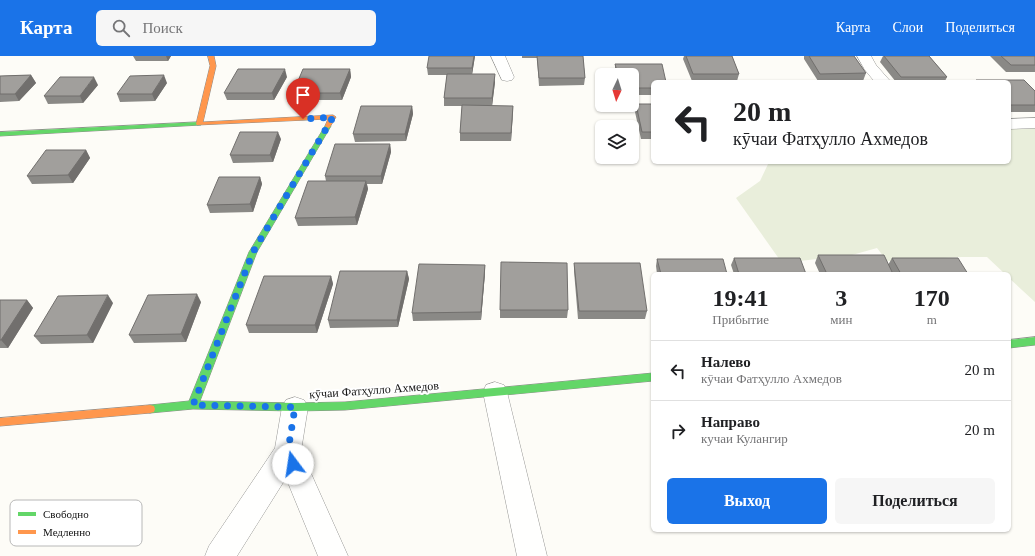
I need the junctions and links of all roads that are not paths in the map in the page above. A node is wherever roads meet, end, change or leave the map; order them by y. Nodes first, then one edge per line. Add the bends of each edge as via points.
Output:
1 (211, 56) edge
2 (498, 56) edge
3 (864, 56) edge
4 (507, 77) dead end
5 (881, 80) edge
6 (1035, 123) edge
7 (199, 124) junction
8 (1011, 124) edge
9 (0, 134) edge
10 (1035, 341) edge
11 (1011, 344) edge
12 (651, 377) edge
13 (495, 392) junction
14 (193, 405) junction
15 (295, 407) junction
16 (0, 422) edge
17 (288, 451) junction
18 (220, 556) edge
19 (333, 556) edge
20 (532, 556) edge

1 - 7 street via 213,66
2 - 4 street
3 - 5 street
6 - 8 street
7 - 9 street
7 - 14 street via 333,117 253,252
10 - 11 street
12 - 13 street, кӯчаи Фатҳулло Ахмедов
13 - 15 street, кӯчаи Фатҳулло Ахмедов via 345,406
13 - 20 street
14 - 15 street, кӯчаи Фатҳулло Ахмедов
14 - 16 street, кӯчаи Фатҳулло Ахмедов
15 - 17 street
17 - 18 street
17 - 19 street

